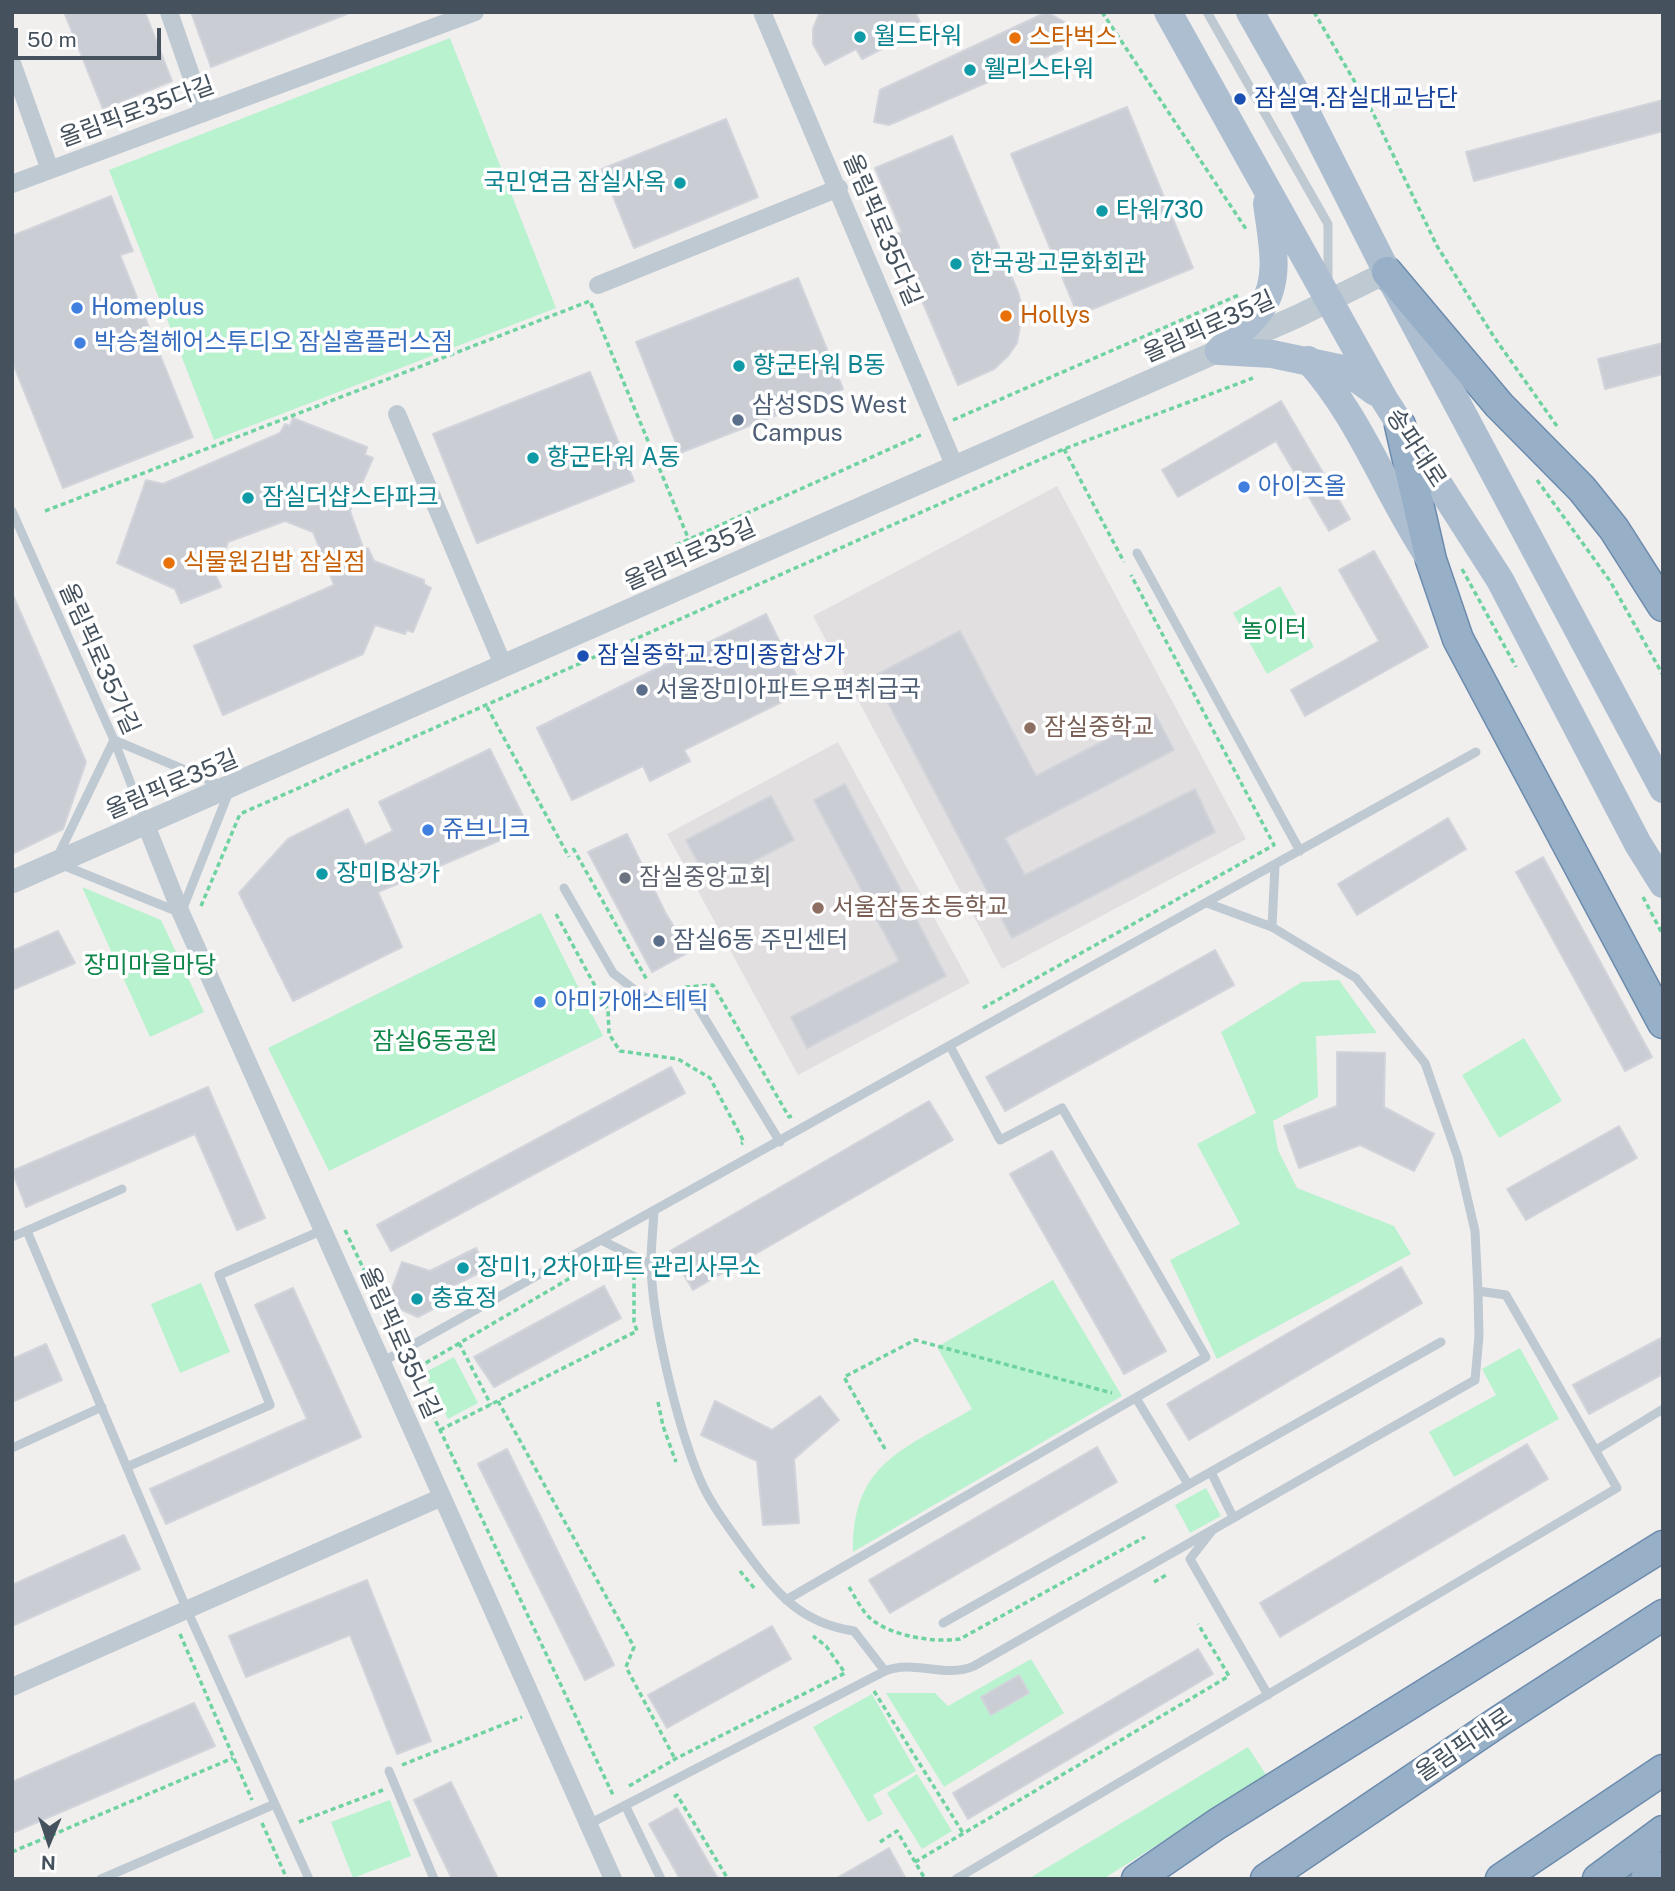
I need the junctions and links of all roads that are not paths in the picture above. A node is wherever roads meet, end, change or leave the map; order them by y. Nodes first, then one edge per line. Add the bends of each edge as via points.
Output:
1 (169, 12) edge
2 (762, 12) edge
3 (1168, 12) edge
4 (1207, 12) edge
5 (467, 14) edge
6 (1251, 18) edge
7 (12, 63) edge
8 (204, 113) junction
9 (50, 170) junction
10 (12, 184) edge
11 (1266, 187) junction
12 (839, 188) junction
13 (1387, 272) junction
14 (598, 285) dead end
15 (1329, 301) junction
16 (1219, 351) junction
17 (1308, 360) junction
18 (1384, 399) junction
19 (397, 414) dead end
20 (1400, 425) junction
21 (955, 467) junction
22 (12, 511) edge
23 (1137, 553) dead end
24 (1431, 561) junction
25 (1663, 606) edge
26 (505, 667) junction
27 (114, 740) junction
28 (1476, 752) dead end
29 (230, 789) junction
30 (1663, 789) edge
31 (146, 825) junction
32 (1300, 851) junction
33 (55, 863) junction
34 (1275, 865) junction
35 (12, 882) edge
36 (1663, 884) edge
37 (564, 888) dead end
38 (1207, 903) junction
39 (189, 914) junction
40 (1272, 927) junction
41 (1663, 1023) edge
42 (950, 1046) junction
43 (780, 1142) junction
44 (122, 1189) dead end
45 (654, 1211) junction
46 (323, 1230) junction
47 (27, 1231) junction
48 (12, 1237) edge
49 (601, 1240) junction
50 (651, 1265) junction
51 (1478, 1291) junction
52 (1441, 1342) dead end
53 (382, 1362) junction
54 (1136, 1398) junction
55 (102, 1407) junction
56 (1663, 1409) edge
57 (12, 1448) edge
58 (1596, 1450) junction
59 (128, 1466) junction
60 (1211, 1472) junction
61 (1188, 1484) junction
62 (442, 1497) junction
63 (1233, 1517) junction
64 (1214, 1527) junction
65 (1663, 1546) edge
66 (786, 1600) junction
67 (187, 1610) junction
68 (1663, 1615) edge
69 (943, 1623) dead end
70 (885, 1671) junction
71 (12, 1687) edge
72 (1268, 1695) junction
73 (389, 1770) road end
74 (1663, 1770) edge
75 (275, 1804) junction
76 (625, 1805) junction
77 (589, 1824) junction
78 (1217, 1824) junction
79 (1663, 1831) edge
80 (1663, 1867) edge
81 (101, 1879) edge
82 (309, 1879) edge
83 (434, 1879) edge
84 (613, 1879) edge
85 (661, 1879) edge
86 (956, 1879) edge
87 (1137, 1879) edge
88 (1167, 1879) edge
89 (1266, 1879) edge
90 (1501, 1879) edge
91 (1598, 1879) edge
92 (1646, 1879) edge

1 - 8 street
2 - 12 street, 올림픽로35다길
3 - 11 main road, 송파대로
4 - 15 lane via 1328,224
5 - 8 street, 올림픽로35다길
6 - 13 main road via 1300,100
7 - 9 street
8 - 9 street, 올림픽로35다길
9 - 10 street, 올림픽로35다길
11 - 15 main road, 송파대로
11 - 16 main road via 1272,286 1262,308
12 - 14 street
12 - 21 street, 올림픽로35다길 via 943,425
13 - 15 street, 올림픽로35길
13 - 25 highway via 1499,405 1582,489 1614,529
13 - 30 main road
15 - 16 street, 올림픽로35길
15 - 18 main road, 송파대로
16 - 17 main road
16 - 21 street, 올림픽로35길
17 - 18 main road via 1343,369
17 - 24 main road via 1333,387
18 - 20 main road, 송파대로
19 - 26 street
20 - 24 highway
20 - 36 main road, 송파대로 via 1500,580
21 - 26 street, 올림픽로35길
22 - 27 lane, 올림픽로35가길
23 - 32 lane
24 - 41 highway via 1458,639
26 - 29 street, 올림픽로35길
27 - 29 lane
27 - 31 lane, 올림픽로35가길
27 - 33 lane
28 - 32 lane
29 - 31 street, 올림픽로35길
29 - 39 lane
31 - 33 street, 올림픽로35길
31 - 39 street, 올림픽로35나길
32 - 34 lane
33 - 35 street, 올림픽로35길
33 - 39 lane
34 - 38 lane
34 - 40 lane
37 - 43 lane via 613,973 645,998 696,1004
38 - 40 lane
38 - 42 lane
39 - 46 street, 올림픽로35나길
40 - 51 lane via 1356,978 1425,1062 1445,1116 1472,1219
42 - 43 lane
42 - 54 lane via 1000,1140 1062,1108 1206,1357
43 - 45 lane
44 - 47 lane
45 - 49 lane
45 - 50 lane
46 - 53 street, 올림픽로35나길
46 - 59 lane via 219,1275 270,1405
47 - 48 lane
47 - 55 lane
49 - 50 lane
49 - 53 lane
50 - 66 lane via 681,1424 699,1478 734,1535
51 - 58 lane via 1506,1295
51 - 63 lane via 1475,1380
52 - 60 lane
53 - 62 street, 올림픽로35나길
54 - 61 lane
54 - 66 lane
55 - 57 lane
55 - 59 lane
56 - 58 lane
58 - 72 lane via 1617,1488
59 - 67 lane
60 - 61 lane
60 - 63 lane
61 - 69 lane
62 - 67 street
62 - 77 street, 올림픽로35나길
63 - 64 lane
64 - 70 lane via 974,1666
64 - 72 lane via 1190,1559
65 - 78 highway
66 - 70 lane via 827,1627 855,1631
67 - 71 street
67 - 75 lane
68 - 89 highway, 올림픽대로
70 - 76 lane
72 - 86 lane
73 - 83 lane
74 - 90 highway
75 - 81 lane
75 - 82 lane
76 - 77 lane
76 - 85 lane
77 - 84 street, 올림픽로35나길
78 - 87 highway
78 - 88 highway
79 - 91 highway
80 - 92 highway

